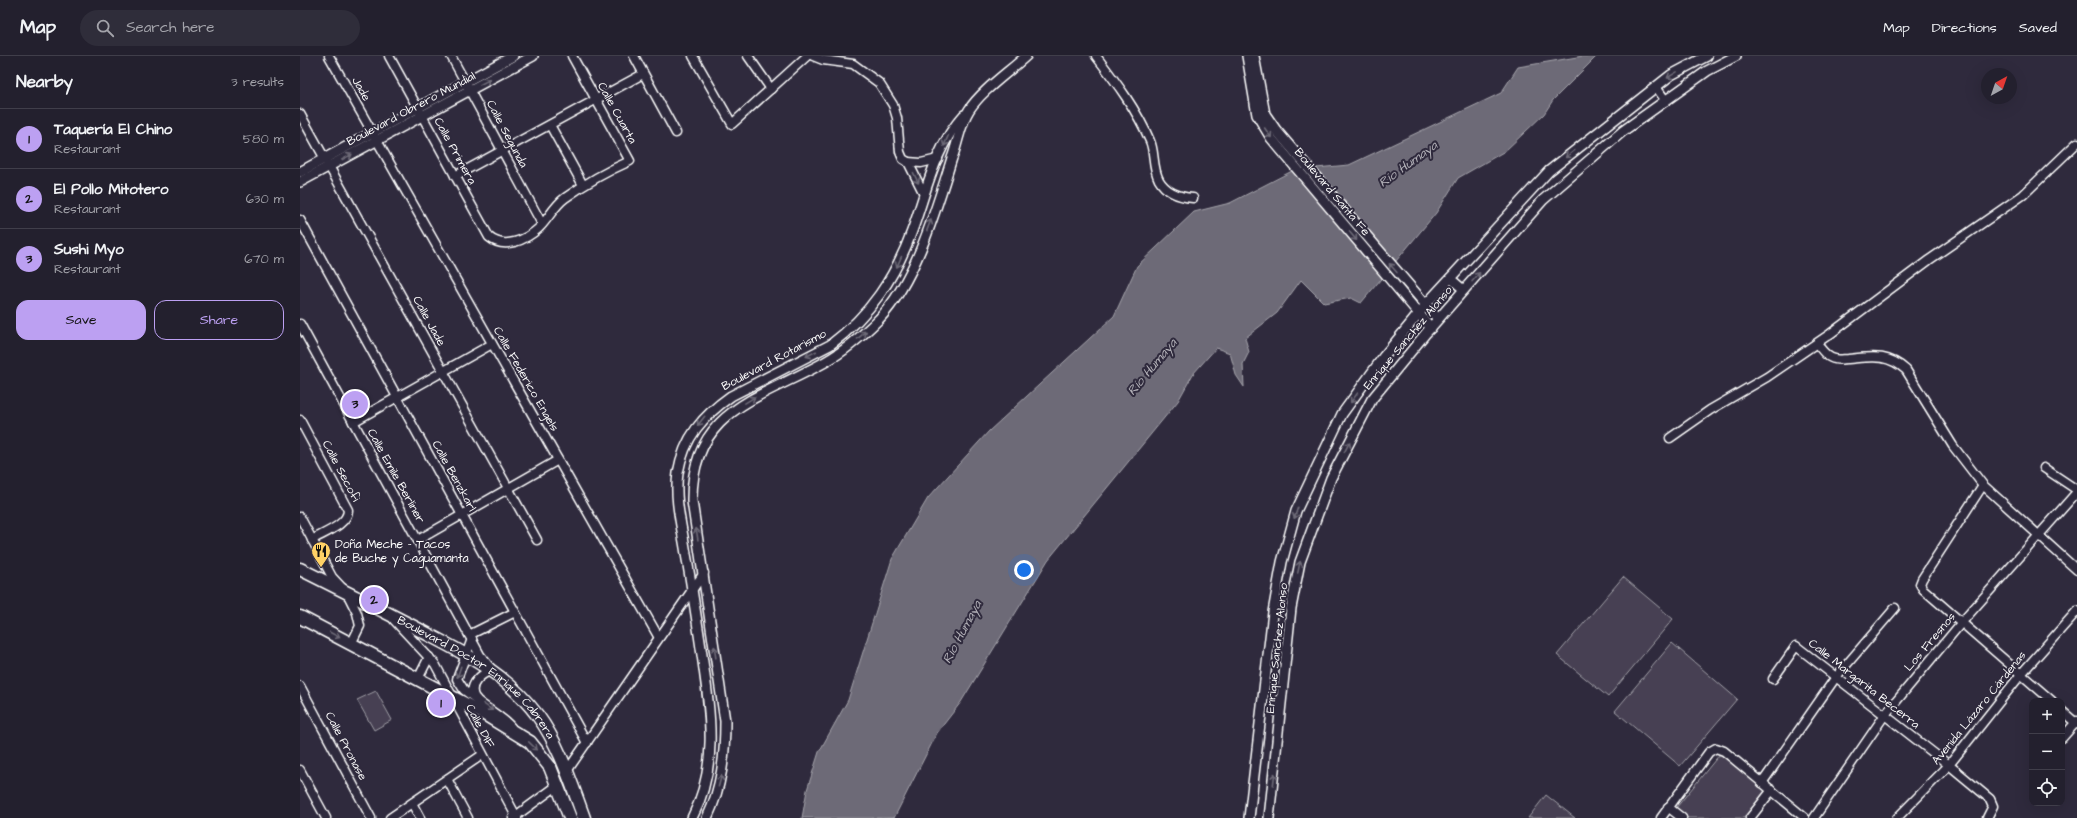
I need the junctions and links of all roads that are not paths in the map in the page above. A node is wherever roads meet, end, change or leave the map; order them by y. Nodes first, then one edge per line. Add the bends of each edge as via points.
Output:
1 (328, 56) edge
2 (389, 56) edge
3 (451, 56) edge
4 (513, 56) edge
5 (533, 56) edge
6 (572, 56) edge
7 (634, 56) edge
8 (693, 56) edge
9 (748, 56) edge
10 (807, 56) edge
11 (813, 56) edge
12 (1026, 56) edge
13 (1096, 56) edge
14 (1247, 56) edge
15 (1254, 56) edge
16 (1706, 56) edge
17 (1736, 56) edge
18 (644, 74) junction
19 (467, 87) junction
20 (1656, 87) junction
21 (771, 89) junction
22 (596, 100) junction
23 (1666, 101) junction
24 (969, 110) junction
25 (420, 112) junction
26 (300, 114) edge
27 (550, 125) junction
28 (676, 133) dead end
29 (374, 137) junction
30 (2077, 143) edge
31 (502, 151) junction
32 (938, 159) junction
33 (908, 162) junction
34 (327, 163) junction
35 (300, 172) edge
36 (455, 176) junction
37 (300, 182) edge
38 (583, 185) junction
39 (924, 194) junction
40 (1193, 198) dead end
41 (1332, 204) junction
42 (300, 220) edge
43 (542, 224) junction
44 (1450, 278) junction
45 (1464, 290) junction
46 (1426, 305) junction
47 (1419, 314) junction
48 (1438, 319) junction
49 (300, 324) edge
50 (1431, 328) junction
51 (492, 344) junction
52 (1817, 344) junction
53 (443, 372) junction
54 (397, 397) junction
55 (300, 420) edge
56 (353, 422) junction
57 (1670, 438) dead end
58 (558, 460) junction
59 (2044, 468) dead end
60 (1983, 485) junction
61 (509, 489) junction
62 (2077, 491) edge
63 (462, 515) junction
64 (300, 517) edge
65 (2039, 536) junction
66 (312, 540) junction
67 (418, 540) junction
68 (537, 540) dead end
69 (300, 569) edge
70 (2077, 570) edge
71 (704, 573) junction
72 (692, 588) junction
73 (348, 593) junction
74 (1895, 608) dead end
75 (2077, 611) edge
76 (386, 612) junction
77 (515, 612) junction
78 (300, 617) edge
79 (710, 618) junction
80 (1962, 622) junction
81 (698, 628) junction
82 (658, 636) junction
83 (470, 637) junction
84 (350, 644) junction
85 (466, 654) junction
86 (429, 657) junction
87 (492, 670) junction
88 (2022, 673) junction
89 (1836, 677) junction
90 (418, 679) junction
91 (1773, 679) dead end
92 (300, 686) edge
93 (451, 696) junction
94 (476, 698) junction
95 (2049, 698) edge
96 (2065, 714) edge
97 (1884, 716) junction
98 (2076, 723) edge
99 (514, 731) junction
100 (2065, 735) edge
101 (586, 743) junction
102 (482, 755) junction
103 (1949, 765) junction
104 (300, 770) edge
105 (567, 771) junction
106 (447, 779) junction
107 (1762, 783) junction
108 (558, 785) junction
109 (1772, 790) junction
110 (412, 803) junction
111 (1668, 807) junction
112 (515, 817) edge
113 (1752, 817) edge
114 (326, 818) edge
115 (371, 818) edge
116 (390, 818) edge
117 (420, 818) edge
118 (468, 818) edge
119 (570, 818) edge
120 (584, 818) edge
121 (692, 818) edge
122 (707, 818) edge
123 (1249, 818) edge
124 (1269, 818) edge
125 (1661, 818) edge
126 (1682, 818) edge
127 (1805, 818) edge
128 (1814, 818) edge
129 (1898, 818) edge
130 (1987, 818) edge

1 - 29 street, Jade
2 - 25 street, Calle Primera
3 - 19 street, Calle Segunda
4 - 19 street, Boulevard Obrero Mundial
19 -> 5 street, Boulevard Obrero Mundial
6 - 22 street, Calle Cuarta
7 - 18 street
8 - 21 street via 732,124
9 - 21 street
10 - 21 street
11 - 33 street via 853,64 879,83 894,105 900,152 903,159
12 - 24 street, Boulevard Rotarismo
13 - 40 street via 1112,76 1151,142 1153,163 1160,180 1169,190 1181,197
14 -> 41 street, Boulevard Santa Fe via 1257,115 1261,124
15 - 41 street, Boulevard Santa Fe via 1265,114
16 -> 20 street, Enrique Sanchez Alonso via 1671,75
17 - 23 street, Enrique Sanchez Alonso via 1707,71
18 - 22 street
18 - 28 street
19 - 25 street, Boulevard Obrero Mundial
19 - 31 street, Calle Segunda
20 - 23 street
20 -> 44 street, Enrique Sanchez Alonso via 1549,171
22 - 27 street
22 - 38 street, Calle Cuarta via 630,161 605,171
45 -> 23 street, Enrique Sanchez Alonso via 1543,200 1623,131
24 -> 32 street, Boulevard Rotarismo via 950,134
71 -> 24 street via 692,501 693,473 701,448 715,428 730,414 761,394 826,362 866,332 893,302 909,274 924,238
25 - 29 street, Boulevard Obrero Mundial
25 - 36 street, Calle Primera
26 - 34 street, Calle Jade
27 - 31 street
27 - 38 street
29 - 34 street, Boulevard Obrero Mundial
29 - 51 street, Calle Federico Engels
30 - 52 street via 2022,195 1929,260
31 - 36 street
31 - 43 street, Calle Segunda
32 - 33 street via 921,163
32 - 39 street, Boulevard Rotarismo
33 -> 39 street
34 - 35 street, Boulevard Obrero Mundial
34 - 37 street, Boulevard Obrero Mundial
34 - 53 street, Calle Jade
36 - 43 street, Calle Primera via 489,237 498,243 523,238
38 - 43 street via 556,205
39 -> 72 street, Boulevard Rotarismo via 895,271 867,312 830,345 731,396 707,414 691,436 681,461 677,502
46 -> 41 street, Boulevard Santa Fe
41 -> 47 street, Boulevard Santa Fe
42 - 54 street, Calle Benzkarl
44 - 45 street
44 - 46 street, Enrique Sanchez Alonso
45 - 48 street, Enrique Sanchez Alonso
46 - 47 street, Enrique Sanchez Alonso
46 - 48 street, Boulevard Santa Fe
47 - 50 street, Boulevard Santa Fe
47 -> 123 street, Enrique Sanchez Alonso via 1384,356 1342,414 1296,511 1282,562 1273,612
48 - 50 street, Enrique Sanchez Alonso
49 - 56 street, Calle Emile Berliner
124 -> 50 street, Enrique Sanchez Alonso via 1291,608 1300,562 1331,478 1372,399
51 - 53 street
51 - 58 street, Calle Federico Engels
52 - 57 street via 1710,410
52 - 60 street via 1826,355 1835,359 1879,356 1892,359 1899,364 1906,370 1964,462
53 - 54 street
53 - 61 street, Calle Jade
54 - 56 street
54 - 63 street, Calle Benzkarl
55 - 66 street, Calle Secofi via 348,510 343,522
56 - 67 street, Calle Emile Berliner
58 - 61 street
58 - 82 street, Calle Federico Engels
59 - 62 street
60 - 65 street
60 - 80 street via 1920,584
61 - 63 street
61 - 68 street, Calle Jade
62 - 65 street, Los Fresnos
63 - 67 street
63 - 77 street, Calle Benzkarl
64 - 66 street
65 - 70 street
65 - 80 street, Los Fresnos
66 - 73 street via 332,577
67 - 83 street, Calle Emile Berliner
69 - 73 main road, Boulevard Doctor Enrique Cabrera
71 - 72 street
71 - 79 street
72 - 81 street, Boulevard Rotarismo
72 - 82 street
73 - 76 main road, Boulevard Doctor Enrique Cabrera
73 - 84 street via 360,620 360,626
74 - 89 street
75 - 88 street, Avenida Lázaro Cárdenas
76 - 85 main road, Boulevard Doctor Enrique Cabrera
76 - 86 street, Calle DIF
77 - 83 street
77 - 101 street, Calle Benzkarl
78 -> 84 main road, Boulevard Doctor Enrique Cabrera
79 - 81 street
122 -> 79 street via 721,775 725,740 725,721
80 - 88 street
80 - 97 street, Los Fresnos
81 - 121 street, Boulevard Rotarismo via 711,720 711,748 702,794
82 - 101 street
83 - 85 street
83 - 87 street, Calle Emile Berliner
84 - 90 main road, Boulevard Doctor Enrique Cabrera
85 - 87 main road, Boulevard Doctor Enrique Cabrera
85 -> 94 street via 457,679 464,690
86 - 90 street
86 - 93 street, Calle DIF
87 - 94 street via 475,683 473,690
87 - 105 main road, Boulevard Doctor Enrique Cabrera via 515,689 538,717 555,744
88 - 95 street
88 - 103 street, Avenida Lázaro Cárdenas
89 - 91 street, Calle Margarita Becerra via 1796,646
89 - 97 street, Calle Margarita Becerra
89 - 107 street
90 - 93 main road, Boulevard Doctor Enrique Cabrera
92 - 115 street, Calle Pronase
93 - 99 main road, Boulevard Doctor Enrique Cabrera
93 - 102 street, Calle DIF
94 -> 99 street via 502,716
96 - 98 street
97 - 103 street, Calle Margarita Becerra
97 - 128 street, Los Fresnos
98 - 100 street
99 -> 108 main road, Boulevard Doctor Enrique Cabrera via 538,750
101 - 105 street
102 - 106 street
102 - 112 street, Calle DIF
103 - 129 street, Avenida Lázaro Cárdenas
103 - 130 street, Calle Margarita Becerra via 1990,799 1993,806
104 - 114 street
105 - 120 main road, Boulevard Doctor Enrique Cabrera
106 - 110 street
106 - 118 street
107 - 109 street
107 - 111 street via 1724,751 1712,749
108 - 112 street
108 - 119 main road, Boulevard Doctor Enrique Cabrera
109 - 113 street
109 - 127 street
110 - 116 street
110 - 117 street
111 - 125 street
111 - 126 street

